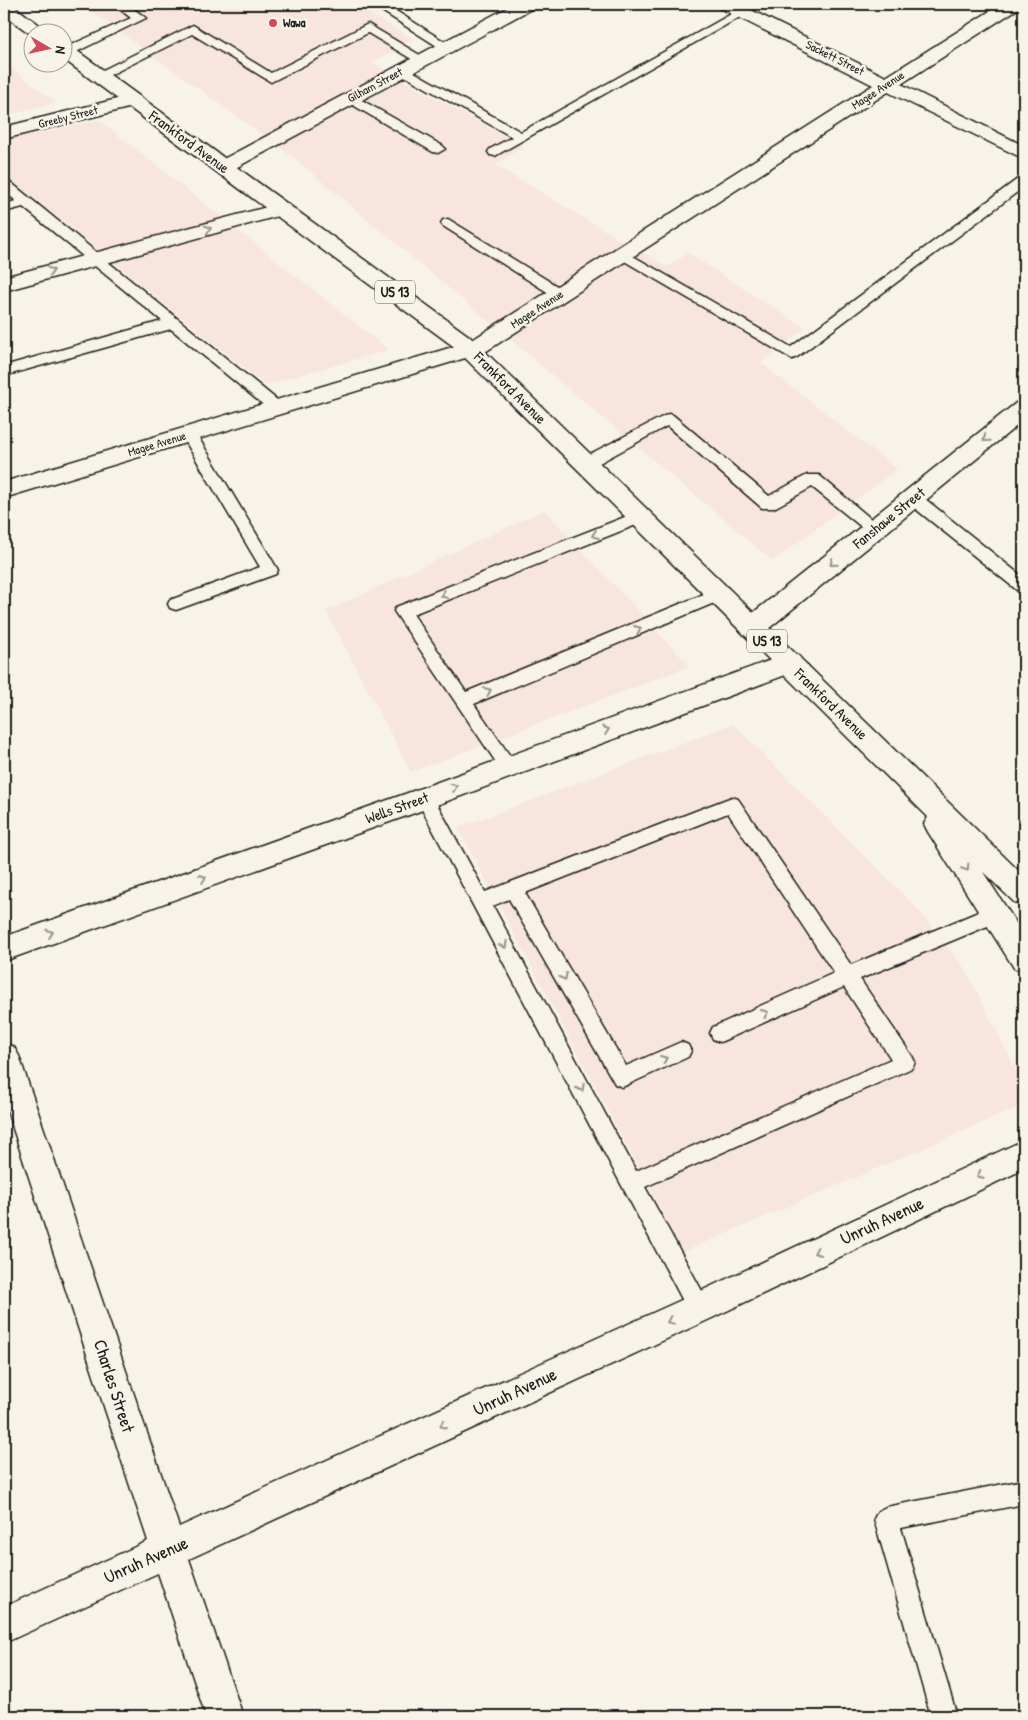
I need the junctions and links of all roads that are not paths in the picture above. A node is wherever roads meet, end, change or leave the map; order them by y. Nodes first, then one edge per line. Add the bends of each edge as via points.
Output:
1 (119, 4) edge
2 (377, 4) edge
3 (527, 4) edge
4 (1013, 4) edge
5 (742, 6) edge
6 (4, 7) edge
7 (26, 22) edge
8 (72, 47) edge
9 (447, 47) junction
10 (72, 56) edge
11 (422, 60) junction
12 (402, 71) junction
13 (99, 75) junction
14 (888, 84) junction
15 (351, 98) junction
16 (133, 101) junction
17 (4, 133) edge
18 (521, 137) junction
19 (438, 149) dead end
20 (495, 152) dead end
21 (1024, 153) edge
22 (224, 167) junction
23 (1024, 181) edge
24 (4, 184) edge
25 (26, 202) junction
26 (4, 208) edge
27 (282, 209) junction
28 (448, 223) dead end
29 (621, 255) junction
30 (98, 259) junction
31 (4, 284) edge
32 (560, 294) junction
33 (174, 323) junction
34 (471, 350) junction
35 (4, 371) edge
36 (278, 408) junction
37 (1024, 408) edge
38 (189, 434) junction
39 (586, 463) junction
40 (4, 490) edge
41 (913, 498) junction
42 (640, 517) junction
43 (875, 529) junction
44 (1024, 587) edge
45 (720, 594) junction
46 (176, 604) dead end
47 (753, 627) junction
48 (790, 663) junction
49 (463, 701) junction
50 (508, 766) junction
51 (911, 782) junction
52 (425, 798) junction
53 (513, 889) junction
54 (1024, 894) edge
55 (481, 902) junction
56 (995, 914) junction
57 (4, 950) edge
58 (1024, 959) edge
59 (847, 976) junction
60 (720, 1033) dead end
61 (681, 1051) dead end
62 (4, 1056) edge
63 (1024, 1154) edge
64 (632, 1183) junction
65 (699, 1308) junction
66 (1024, 1492) edge
67 (168, 1549) junction
68 (4, 1625) edge
69 (224, 1716) edge
70 (944, 1716) edge

1 - 8 lane via 140,18
2 - 9 lane
3 - 9 street, Gilham Street
4 - 14 street, Magee Avenue
5 - 14 street, Sackett Street
5 - 18 lane
6 - 7 street
9 - 11 street, Gilham Street
10 - 13 street, Frankford Avenue / US 13
11 - 12 street, Gilham Street
11 - 13 lane via 368,28 271,78 193,29
12 - 15 street, Gilham Street
12 - 18 lane
13 - 16 street, Frankford Avenue / US 13
14 - 21 street, Sackett Street
14 - 29 street, Magee Avenue
15 - 19 lane
15 - 22 street, Gilham Street
16 - 17 street, Greeby Street
16 - 22 street, Frankford Avenue / US 13
18 - 20 lane
22 - 27 street, Frankford Avenue / US 13
23 - 29 lane via 792,354
24 - 25 lane
25 - 26 lane
25 - 30 lane
30 -> 27 street
27 - 34 street, Frankford Avenue / US 13
28 - 32 lane
29 - 32 street, Magee Avenue
31 -> 30 street
30 - 33 lane
32 - 34 street, Magee Avenue
33 - 35 lane
33 - 36 lane
34 - 36 street, Magee Avenue
34 - 39 street, Frankford Avenue / US 13
36 - 38 street, Magee Avenue
37 -> 41 street, Fanshawe Street
38 - 40 street, Magee Avenue
38 - 46 lane via 270,570
39 - 42 street, Frankford Avenue / US 13
39 - 43 lane via 668,420 768,504 814,479
41 - 43 street, Fanshawe Street
41 - 44 lane
42 - 45 street, Frankford Avenue / US 13
42 -> 49 lane via 402,611
43 -> 47 street, Fanshawe Street
45 - 47 street, Frankford Avenue / US 13
49 -> 45 lane
47 - 48 street, Frankford Avenue / US 13
50 -> 48 street, Wells Street
48 - 51 street, Frankford Avenue / US 13
49 - 50 lane
52 -> 50 street, Wells Street
51 - 54 street, Frankford Avenue / US 13
51 -> 56 street, Frankford Avenue / US 13
52 - 55 lane
57 -> 52 street, Wells Street
53 - 55 lane
53 - 59 lane via 732,804
53 -> 61 lane via 622,1078
55 -> 64 lane
56 - 58 street, Frankford Avenue / US 13
56 - 59 lane
60 -> 59 lane
59 - 64 lane via 905,1062
62 - 67 street, Charles Street
63 -> 65 street, Unruh Avenue
64 - 65 lane
65 -> 67 street, Unruh Avenue
66 - 70 lane via 886,1519
67 - 68 street, Unruh Avenue
67 - 69 street, Charles Street

